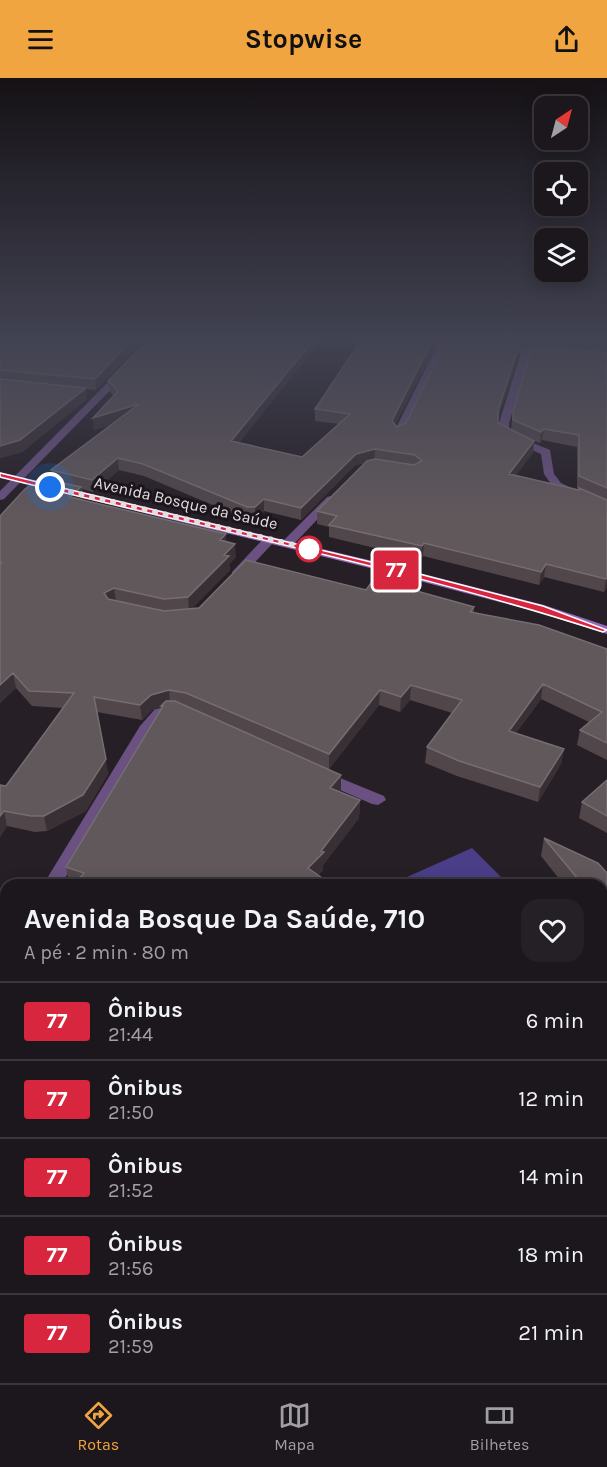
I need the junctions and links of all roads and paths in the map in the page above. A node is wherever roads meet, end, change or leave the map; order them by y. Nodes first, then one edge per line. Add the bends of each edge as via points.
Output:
1 (98, 397) edge
2 (416, 397) edge
3 (512, 397) edge
4 (398, 434) edge
5 (0, 475) edge
6 (17, 479) junction
7 (336, 494) edge
8 (0, 497) edge
9 (607, 508) edge
10 (269, 540) junction
11 (287, 544) junction
12 (229, 584) edge
13 (607, 630) edge
14 (193, 718) edge
15 (312, 771) edge
16 (378, 800) dead end
17 (56, 879) edge

1 - 6 street
2 - 4 street
3 - 9 street via 504,435 546,452 549,474 557,485
5 - 6 street, Avenida Bosque da Saúde
6 - 8 street
6 - 10 street, Avenida Bosque da Saúde
7 - 11 street
10 - 11 street, Avenida Bosque da Saúde
10 - 12 street
11 - 13 street, Avenida Bosque da Saúde via 517,602
14 - 17 street via 166,711 152,720
15 - 16 street

